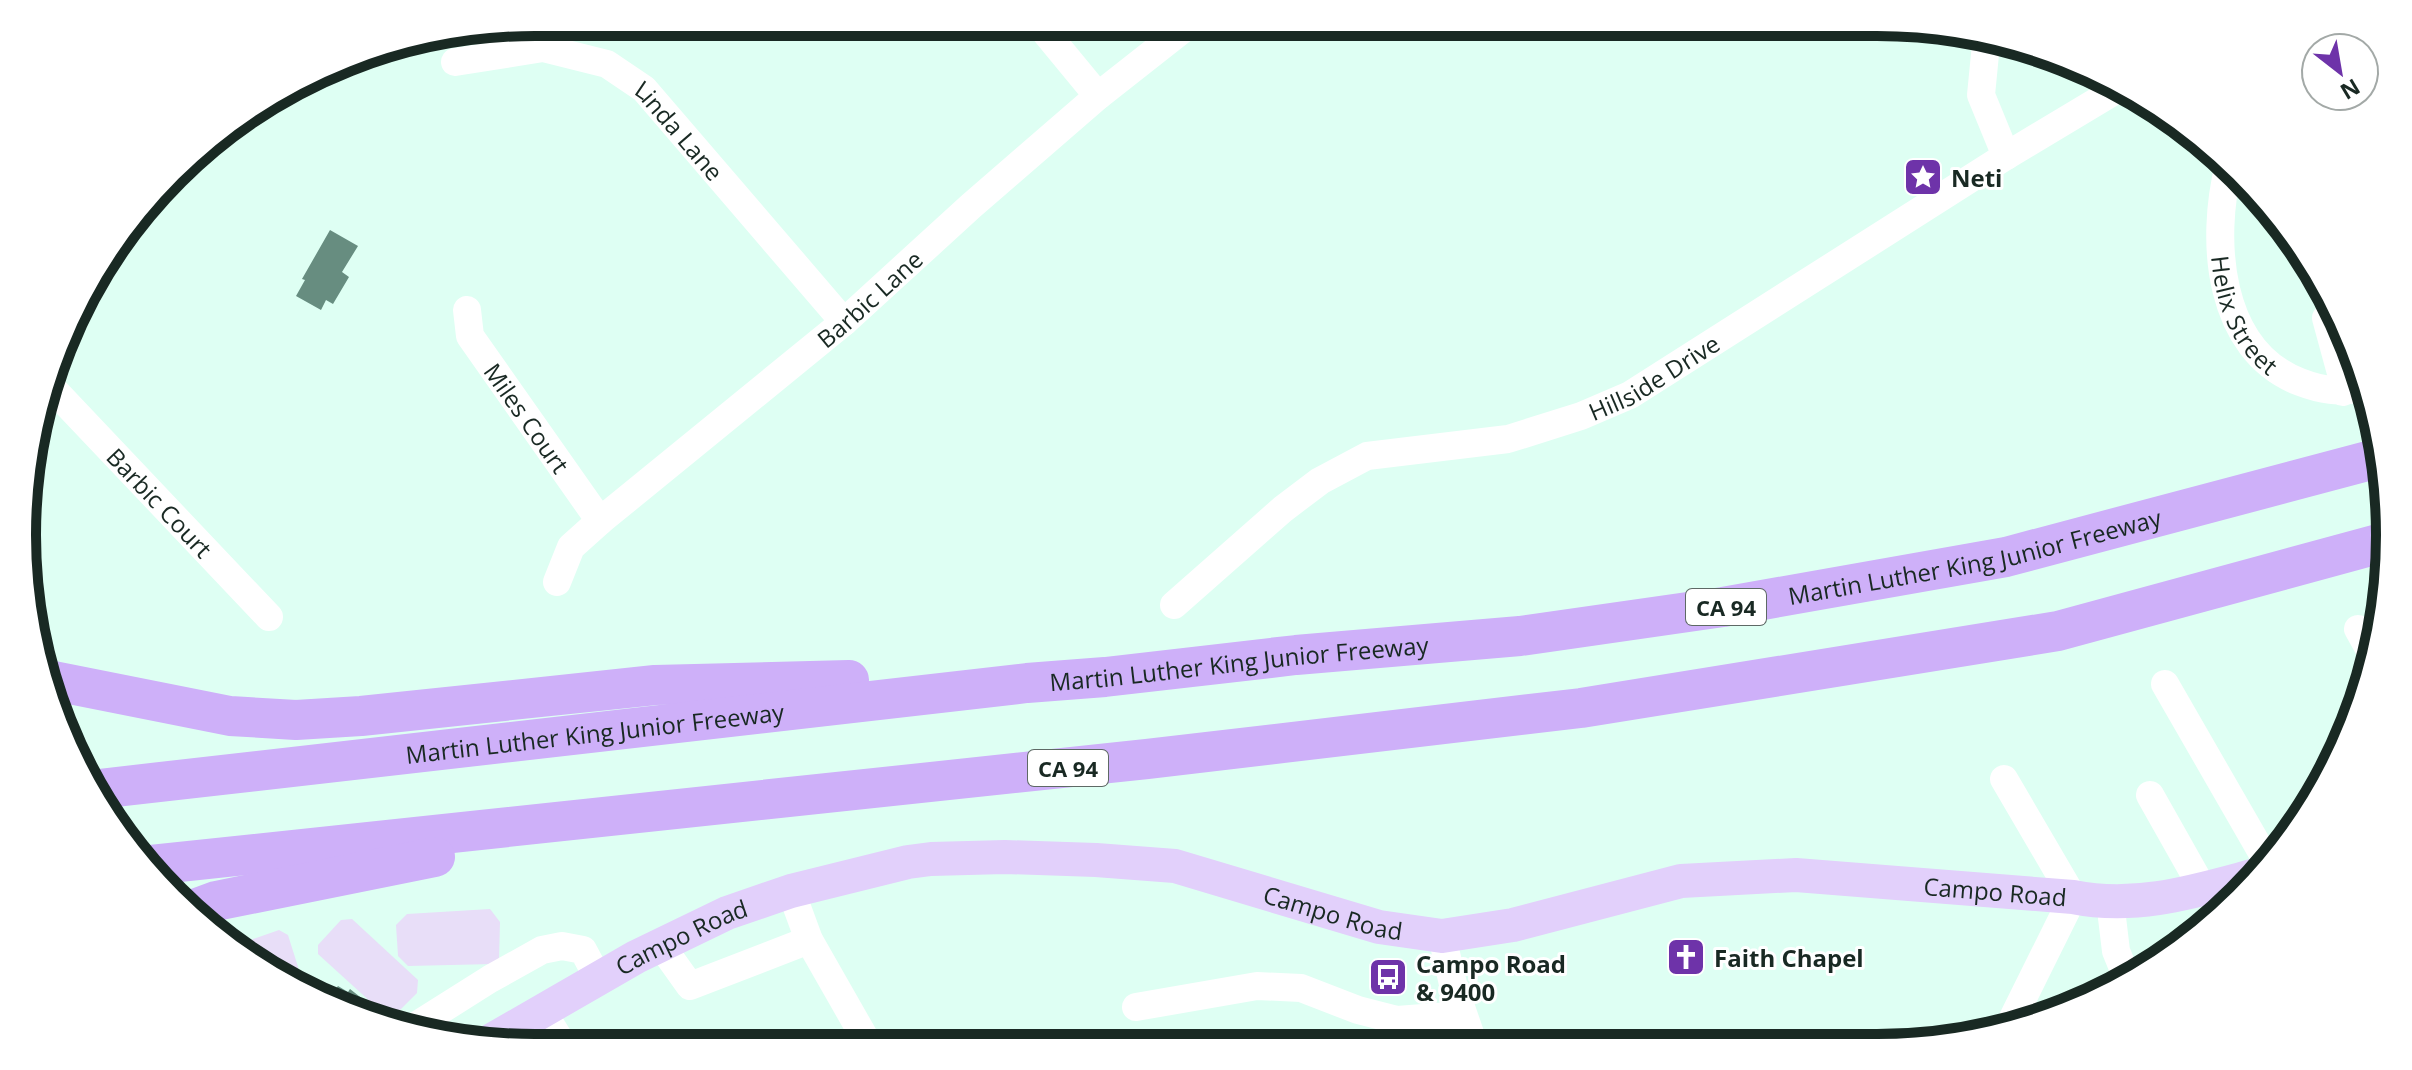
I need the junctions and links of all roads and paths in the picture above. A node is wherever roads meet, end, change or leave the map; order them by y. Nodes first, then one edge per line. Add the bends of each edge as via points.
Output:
1 (1049, 36) edge
2 (1174, 36) edge
3 (1986, 49) edge
4 (455, 62) dead end
5 (2110, 94) edge
6 (1098, 96) junction
7 (2006, 156) junction
8 (2230, 182) edge
9 (467, 310) dead end
10 (2326, 318) dead end
11 (844, 322) junction
12 (2352, 390) edge
13 (57, 393) edge
14 (2370, 460) edge
15 (600, 521) junction
16 (2376, 545) edge
17 (557, 582) dead end
18 (1174, 605) dead end
19 (269, 617) dead end
20 (1105, 677) junction
21 (58, 682) edge
22 (2165, 684) dead end
23 (2004, 779) dead end
24 (106, 788) edge
25 (2150, 795) dead end
26 (627, 813) junction
27 (2262, 852) edge
28 (160, 864) edge
29 (2237, 880) edge
30 (2203, 889) junction
31 (791, 891) junction
32 (2073, 897) junction
33 (2110, 901) junction
34 (202, 906) edge
35 (1442, 936) junction
36 (809, 940) junction
37 (660, 944) junction
38 (2123, 969) edge
39 (598, 978) junction
40 (1136, 1007) dead end
41 (542, 1011) junction
42 (2015, 1014) edge
43 (1463, 1015) junction
44 (424, 1021) edge
45 (504, 1033) edge
46 (556, 1034) edge
47 (863, 1034) edge
48 (1470, 1034) edge

1 - 6 street
2 - 6 street, Barbic Lane
3 - 7 street via 1981,95
4 - 11 street, Linda Lane via 543,48 607,64 644,89
5 - 7 street, Hillside Drive
6 - 11 street, Barbic Lane
7 - 18 street, Hillside Drive via 1630,395 1508,439 1367,456 1283,509
8 - 12 street, Helix Street via 2220,241 2226,290 2243,335 2264,360 2293,379 2326,390
9 - 15 street, Miles Court via 470,336
10 - 12 street via 2341,373
11 - 15 street, Barbic Lane
13 - 19 street, Barbic Court
14 - 20 highway, Martin Luther King Junior Freeway / CA 94 via 2006,557 1723,607 1520,636
15 - 17 street, Barbic Lane via 571,547
16 - 26 highway, CA 94 via 2058,631 1581,708
20 - 21 highway via 655,685 296,720 230,716
20 - 24 highway, Martin Luther King Junior Freeway / CA 94
22 - 27 street
23 - 32 street
25 - 30 street
26 - 28 highway, CA 94
26 - 34 highway
29 - 30 main road, Campo Road
30 - 33 main road, Campo Road via 2138,902
31 - 35 main road, Campo Road via 931,859 1096,860 1175,866 1379,927
31 - 36 street
31 - 37 main road, Campo Road
32 - 33 main road, Campo Road
32 - 35 main road, Campo Road via 1796,875 1681,881 1513,925
32 - 42 street
33 - 38 street
35 - 43 street
36 - 37 street via 690,986
36 - 47 street
37 - 39 main road, Campo Road
39 - 41 main road, Campo Road
39 - 44 street via 583,950 542,950
40 - 43 street via 1257,986 1301,988 1397,1020
41 - 45 main road, Campo Road
41 - 46 street
43 - 48 street

